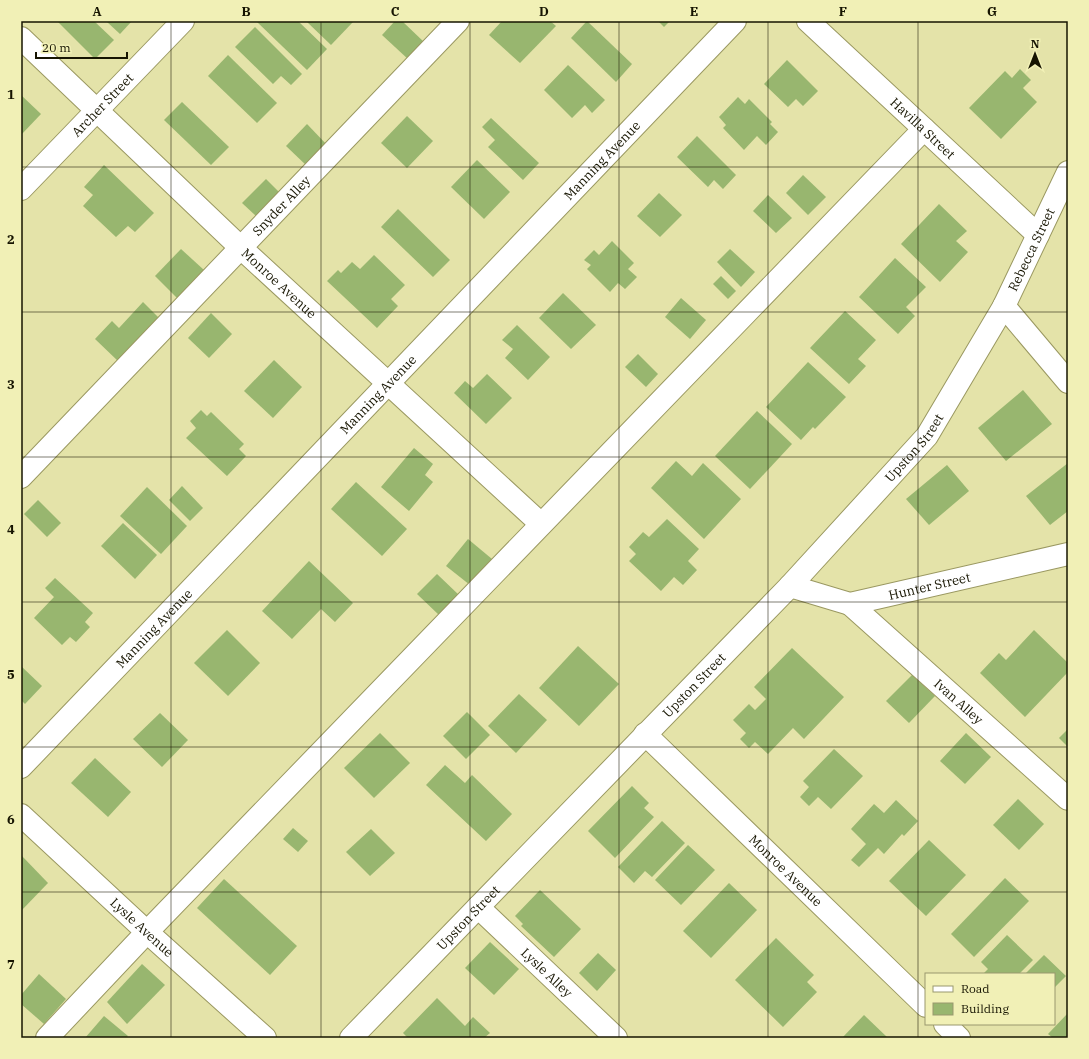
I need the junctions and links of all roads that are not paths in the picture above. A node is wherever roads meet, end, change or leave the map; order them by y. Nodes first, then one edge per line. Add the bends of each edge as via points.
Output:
1 (184, 21) edge
2 (458, 21) edge
3 (735, 21) edge
4 (808, 21) edge
5 (21, 38) edge
6 (97, 112) junction
7 (924, 129) junction
8 (1068, 172) edge
9 (21, 189) edge
10 (1038, 235) junction
11 (240, 246) junction
12 (1004, 306) junction
13 (1068, 382) edge
14 (387, 384) junction
15 (21, 477) edge
16 (541, 524) junction
17 (1068, 554) edge
18 (790, 586) junction
19 (850, 604) junction
20 (645, 734) junction
21 (21, 767) edge
22 (1068, 799) edge
23 (21, 815) edge
24 (478, 907) junction
25 (147, 932) junction
26 (925, 1005) edge
27 (946, 1025) edge
28 (47, 1038) edge
29 (265, 1038) edge
30 (351, 1038) edge
31 (616, 1038) edge
32 (959, 1038) edge

1 - 6 street, Archer Street
2 - 11 street, Snyder Alley
3 - 14 street, Manning Avenue
4 - 7 street, Havilla Street
5 - 6 street, Monroe Avenue
6 - 9 street, Archer Street
6 - 11 street, Monroe Avenue
7 - 10 street, Havilla Street
7 - 16 street
8 - 10 street, Rebecca Street
10 - 12 street, Rebecca Street
11 - 14 street, Monroe Avenue
11 - 15 street, Snyder Alley
12 - 13 street
12 - 18 street, Upston Street via 927,436
14 - 16 street, Monroe Avenue
14 - 21 street, Manning Avenue
16 - 25 street
17 - 19 street, Hunter Street
18 - 19 street, Hunter Street
18 - 20 street, Upston Street
19 - 22 street, Ivan Alley
20 - 24 street, Upston Street
20 - 26 street, Monroe Avenue
23 - 25 street, Lysle Avenue
24 - 30 street, Upston Street
24 - 31 street, Lysle Alley
25 - 28 street
25 - 29 street, Lysle Avenue
27 - 32 street

